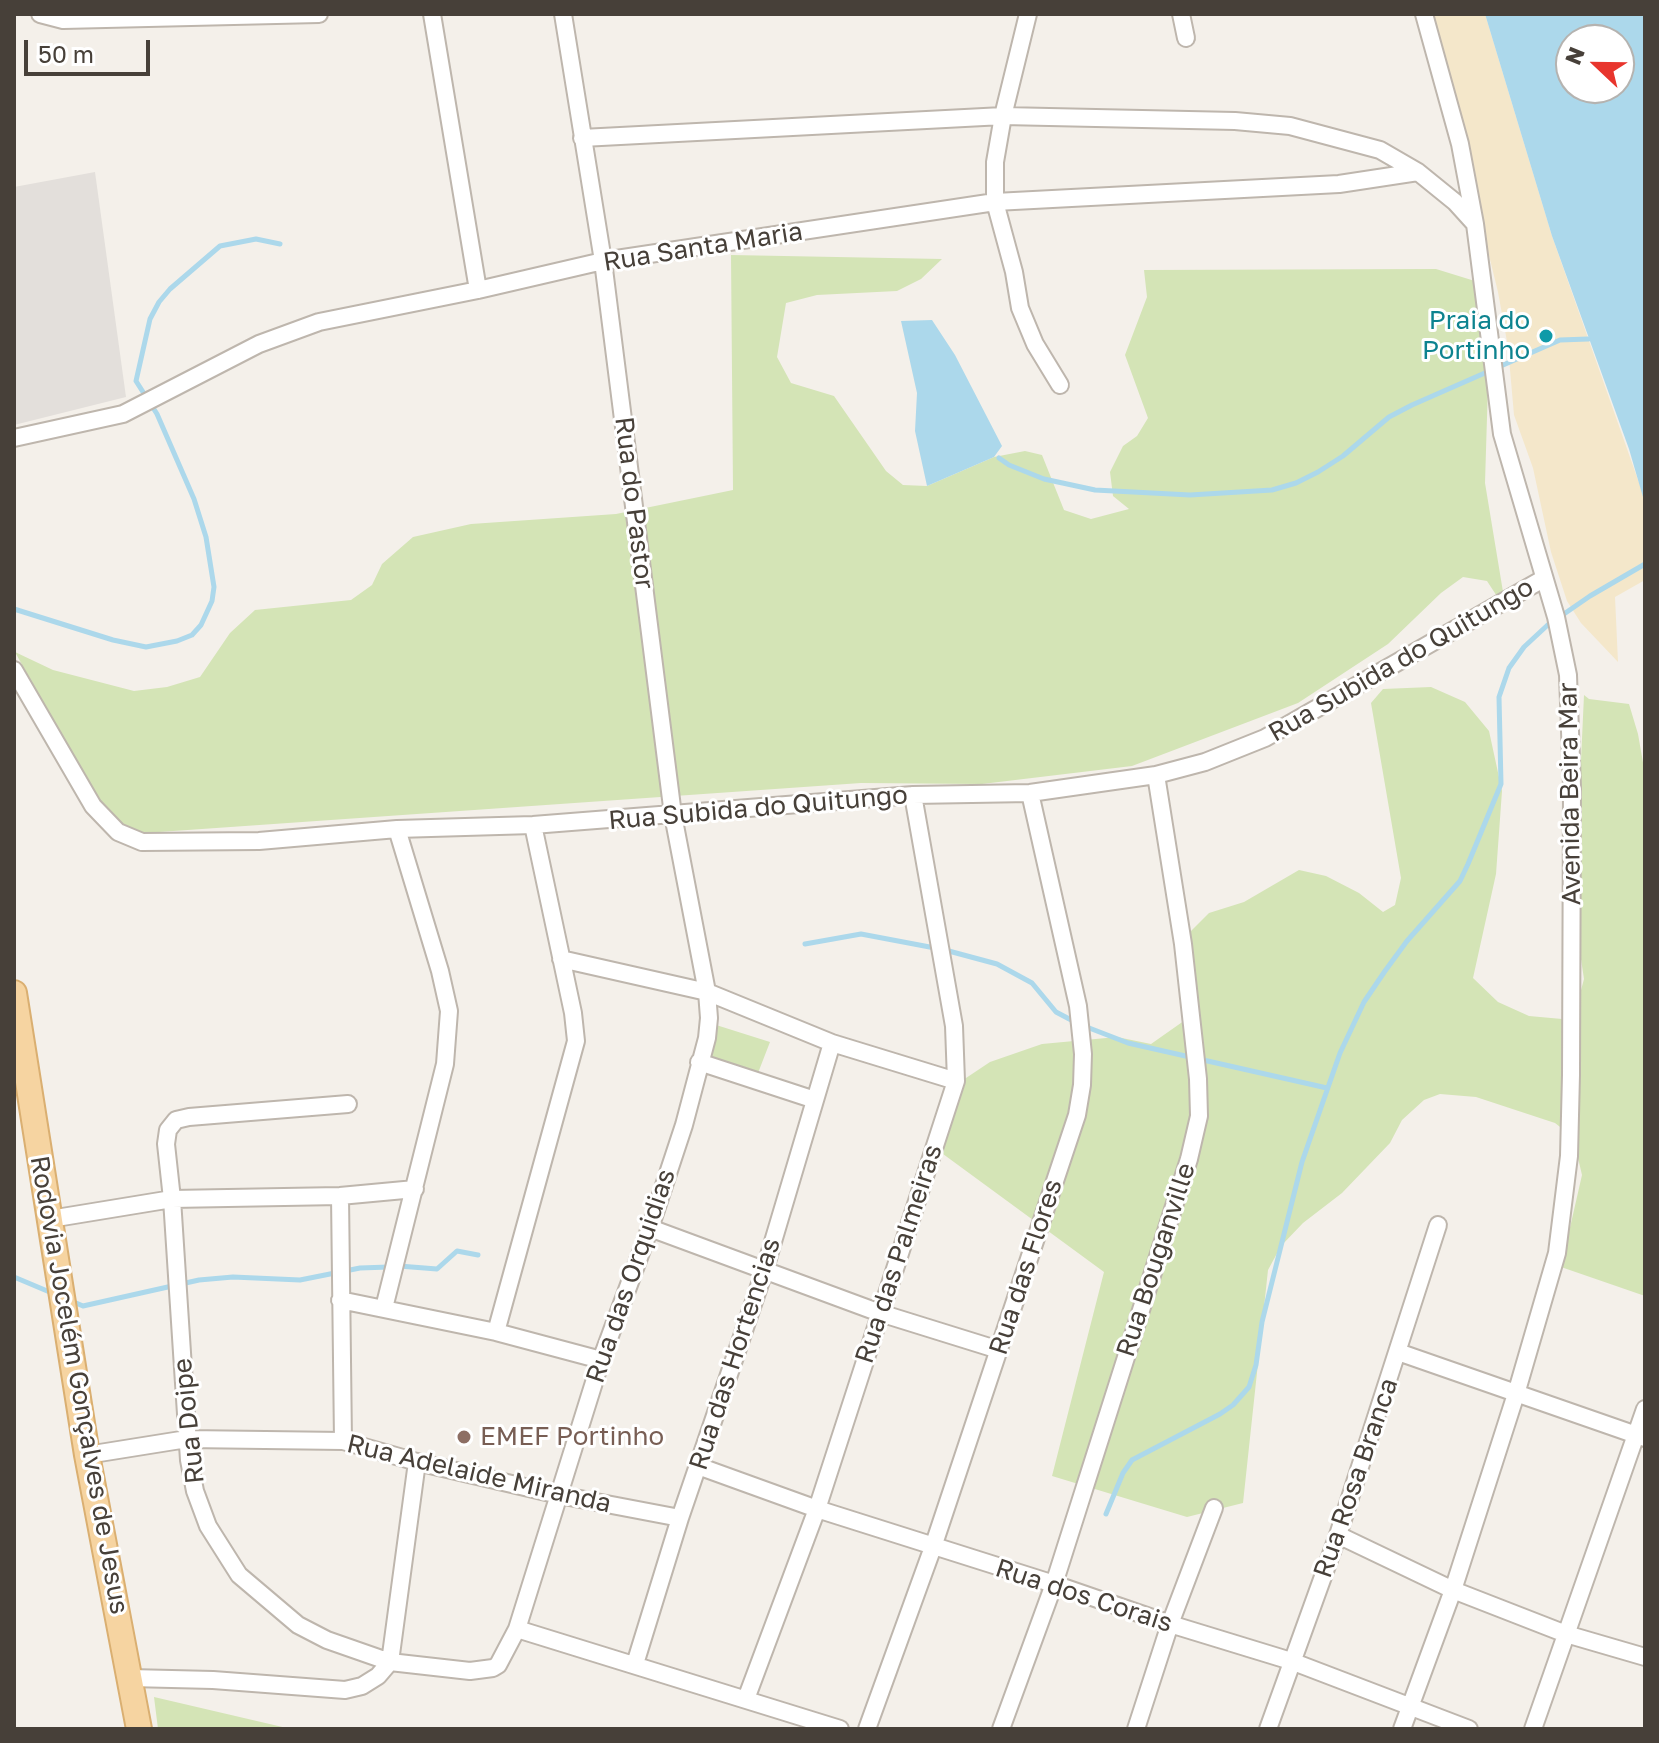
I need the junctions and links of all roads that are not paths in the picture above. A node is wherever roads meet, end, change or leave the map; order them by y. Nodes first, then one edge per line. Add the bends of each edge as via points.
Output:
1 (40, 14) edge
2 (432, 14) edge
3 (563, 14) edge
4 (1028, 14) edge
5 (1181, 14) edge
6 (1424, 14) edge
7 (269, 15) edge
8 (312, 15) edge
9 (63, 17) edge
10 (1186, 38) dead end
11 (1003, 116) junction
12 (582, 138) junction
13 (1418, 172) junction
14 (995, 202) junction
15 (1475, 224) junction
16 (603, 261) junction
17 (478, 290) junction
18 (1060, 385) dead end
19 (14, 438) edge
20 (1543, 579) junction
21 (14, 670) edge
22 (1156, 775) junction
23 (1030, 793) junction
24 (913, 795) junction
25 (673, 815) junction
26 (533, 825) junction
27 (397, 829) junction
28 (561, 959) junction
29 (707, 992) junction
30 (14, 993) edge
31 (832, 1043) junction
32 (699, 1062) junction
33 (956, 1081) junction
34 (815, 1100) junction
35 (348, 1104) dead end
36 (415, 1189) junction
37 (340, 1196) junction
38 (172, 1199) junction
39 (50, 1219) junction
40 (1438, 1225) dead end
41 (650, 1228) junction
42 (764, 1272) junction
43 (340, 1300) junction
44 (384, 1308) junction
45 (880, 1313) junction
46 (496, 1332) junction
47 (999, 1350) junction
48 (1398, 1352) junction
49 (601, 1360) junction
50 (1516, 1394) junction
51 (1645, 1409) edge
52 (1641, 1436) edge
53 (187, 1439) junction
54 (343, 1441) junction
55 (87, 1455) junction
56 (417, 1462) junction
57 (698, 1466) junction
58 (559, 1495) junction
59 (1214, 1508) dead end
60 (817, 1509) junction
61 (680, 1518) junction
62 (1338, 1535) junction
63 (933, 1547) junction
64 (1054, 1584) junction
65 (1453, 1590) junction
66 (1170, 1624) junction
67 (517, 1629) junction
68 (1566, 1634) junction
69 (1645, 1657) edge
70 (1291, 1661) junction
71 (390, 1662) junction
72 (635, 1664) junction
73 (470, 1671) joint
74 (130, 1678) junction
75 (746, 1699) junction
76 (1409, 1708) junction
77 (139, 1729) edge
78 (840, 1729) edge
79 (867, 1729) edge
80 (1001, 1729) edge
81 (1136, 1729) edge
82 (1268, 1729) edge
83 (1402, 1729) edge
84 (1469, 1729) edge
85 (1533, 1729) edge

1 - 9 street
2 - 17 street
3 - 12 street, Rua do Pastor
4 - 11 street
5 - 10 street
6 - 15 street, Avenida Beira Mar via 1460,144
7 - 8 street
7 - 9 street
11 - 12 street
11 - 13 street via 1290,126 1380,150
11 - 14 street
12 - 16 street, Rua do Pastor
13 - 14 street, Rua Santa Maria via 1339,184
13 - 15 street
14 - 16 street, Rua Santa Maria
14 - 18 street via 1020,308
15 - 20 street, Avenida Beira Mar via 1502,434
16 - 17 street, Rua Santa Maria
16 - 25 street, Rua do Pastor
17 - 19 street, Rua Santa Maria via 319,322 259,344 123,414
20 - 22 street, Rua Subida do Quitungo via 1265,738
20 - 50 street, Avenida Beira Mar via 1556,617 1571,710 1570,1142 1557,1253
21 - 27 street, Rua Subida do Quitungo via 93,806 118,832 142,842
22 - 23 street, Rua Subida do Quitungo
22 - 64 street, Rua Bouganville via 1183,944 1199,1116
23 - 24 street, Rua Subida do Quitungo
23 - 47 street, Rua das Flores via 1078,1006 1082,1085 1077,1115
24 - 25 street, Rua Subida do Quitungo
24 - 33 street, Rua das Palmeiras via 954,1026
25 - 26 street, Rua Subida do Quitungo
25 - 29 street, Rua do Pastor
26 - 27 street, Rua Subida do Quitungo
26 - 28 street
27 - 36 street via 449,1011 445,1064
28 - 29 street
28 - 46 street via 576,1041
29 - 31 street
29 - 32 street, Rua das Orquidias via 708,1028
30 - 39 main road, Rodovia Jocelém Gonçalves de Jesus
31 - 33 street
31 - 34 street, Rua das Hortencias
32 - 34 street
32 - 41 street, Rua das Orquidias
33 - 45 street, Rua das Palmeiras
34 - 42 street, Rua das Hortencias
35 - 38 street, Rua Doipe via 176,1120 166,1144
36 - 37 street
36 - 44 street
37 - 38 street
37 - 43 street
38 - 39 street
38 - 53 street, Rua Doipe
39 - 55 main road, Rodovia Jocelém Gonçalves de Jesus
40 - 48 street, Rua Rosa Branca
41 - 42 street
41 - 49 street, Rua das Orquidias
42 - 45 street
42 - 57 street, Rua das Hortencias
43 - 44 street
43 - 54 street
44 - 46 street
45 - 47 street
45 - 60 street, Rua das Palmeiras
46 - 49 street
47 - 63 street, Rua das Flores
48 - 50 street
48 - 62 street, Rua Rosa Branca
49 - 58 street, Rua das Orquidias
50 - 52 street
50 - 65 street, Avenida Beira Mar
51 - 52 street
52 - 68 street
53 - 54 street, Rua Adelaide Miranda
53 - 55 street, Rua Adelaide Miranda
53 - 71 street, Rua Doipe via 201,1511 239,1575 298,1625
54 - 56 street, Rua Adelaide Miranda
55 - 74 main road, Rodovia Jocelém Gonçalves de Jesus
56 - 58 street, Rua Adelaide Miranda
56 - 71 street
57 - 60 street, Rua dos Corais
57 - 61 street, Rua das Hortencias
58 - 61 street, Rua Adelaide Miranda
58 - 67 street, Rua das Orquidias
59 - 66 street
60 - 63 street, Rua dos Corais
60 - 75 street, Rua das Palmeiras
61 - 72 street, Rua das Hortencias
62 - 65 street
62 - 70 street, Rua Rosa Branca
63 - 64 street, Rua dos Corais
63 - 79 street, Rua das Flores
64 - 66 street, Rua dos Corais
64 - 80 street, Rua Bouganville
65 - 68 street
65 - 76 street, Avenida Beira Mar
66 - 70 street, Rua dos Corais
66 - 81 street
67 - 72 street
67 - 73 street, Rua das Orquidias via 498,1665
68 - 69 street
68 - 85 street
70 - 76 street, Rua dos Corais
70 - 82 street, Rua Rosa Branca
71 - 73 street, Rua Doipe
71 - 74 street via 370,1681 345,1690
72 - 75 street
74 - 77 main road, Rodovia Jocelém Gonçalves de Jesus
75 - 78 street
76 - 83 street, Avenida Beira Mar
76 - 84 street, Rua dos Corais

